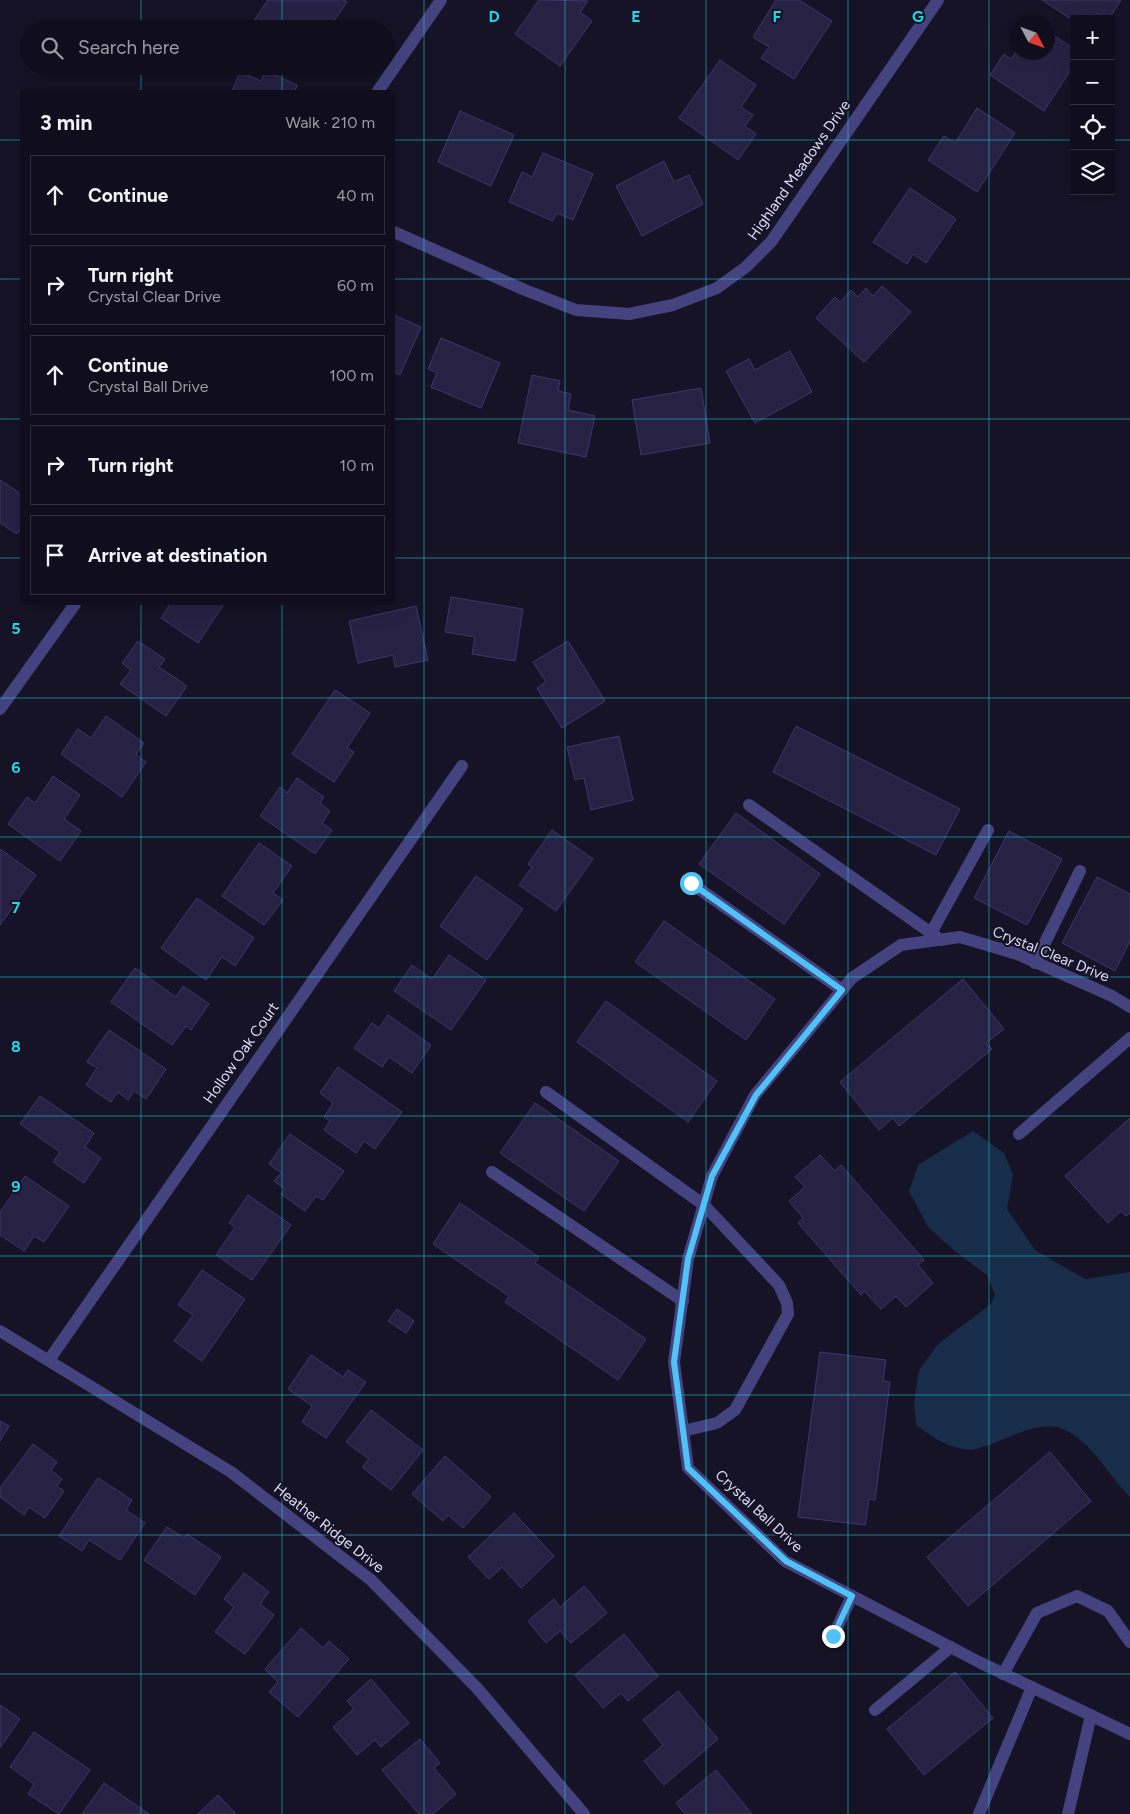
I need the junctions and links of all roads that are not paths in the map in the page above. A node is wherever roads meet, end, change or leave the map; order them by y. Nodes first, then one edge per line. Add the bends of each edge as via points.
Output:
1 (441, 0) edge
2 (938, 0) edge
3 (395, 66) edge
4 (389, 75) edge
5 (379, 90) edge
6 (395, 232) edge
7 (74, 605) edge
8 (0, 709) edge
9 (462, 766) dead end
10 (749, 805) dead end
11 (988, 830) dead end
12 (1080, 871) dead end
13 (691, 883) dead end
14 (936, 936) junction
15 (1036, 963) junction
16 (842, 990) junction
17 (1129, 1003) edge
18 (1130, 1038) edge
19 (546, 1092) dead end
20 (1019, 1134) dead end
21 (492, 1172) dead end
22 (704, 1205) junction
23 (683, 1301) junction
24 (0, 1331) edge
25 (49, 1360) junction
26 (683, 1431) junction
27 (852, 1596) junction
28 (833, 1636) dead end
29 (1130, 1642) edge
30 (951, 1647) junction
31 (1004, 1674) junction
32 (1032, 1687) junction
33 (875, 1710) dead end
34 (1091, 1715) junction
35 (1130, 1734) edge
36 (584, 1814) edge
37 (978, 1814) edge
38 (1068, 1814) edge

1 - 3 street
2 - 6 street, Highland Meadows Drive via 771,242 746,267 717,288 674,305 629,314 576,310
4 - 5 street
7 - 8 street
9 - 25 street, Hollow Oak Court
10 - 14 street
11 - 14 street
12 - 15 street
13 - 16 street
14 - 15 street, Crystal Clear Drive via 960,937
14 - 16 street, Crystal Clear Drive via 901,946 852,978
15 - 17 street, Crystal Clear Drive
16 - 22 street, Crystal Clear Drive via 756,1095 712,1176
18 - 20 street
19 - 22 street
21 - 23 street
22 - 23 street, Crystal Ball Drive via 688,1259
22 - 26 street via 779,1285 788,1314 735,1410 717,1423
23 - 26 street, Crystal Ball Drive via 674,1362
24 - 25 street, Heather Ridge Drive
25 - 36 street, Heather Ridge Drive via 231,1472 371,1580 477,1688
26 - 27 street, Crystal Ball Drive via 688,1468 786,1561
27 - 28 street
27 - 30 street, Crystal Ball Drive
29 - 31 street via 1108,1612 1077,1596 1037,1613
30 - 31 street, Crystal Ball Drive
30 - 33 street
31 - 32 street, Crystal Ball Drive
32 - 34 street, Crystal Ball Drive
32 - 37 street
34 - 35 street, Crystal Ball Drive
34 - 38 street

